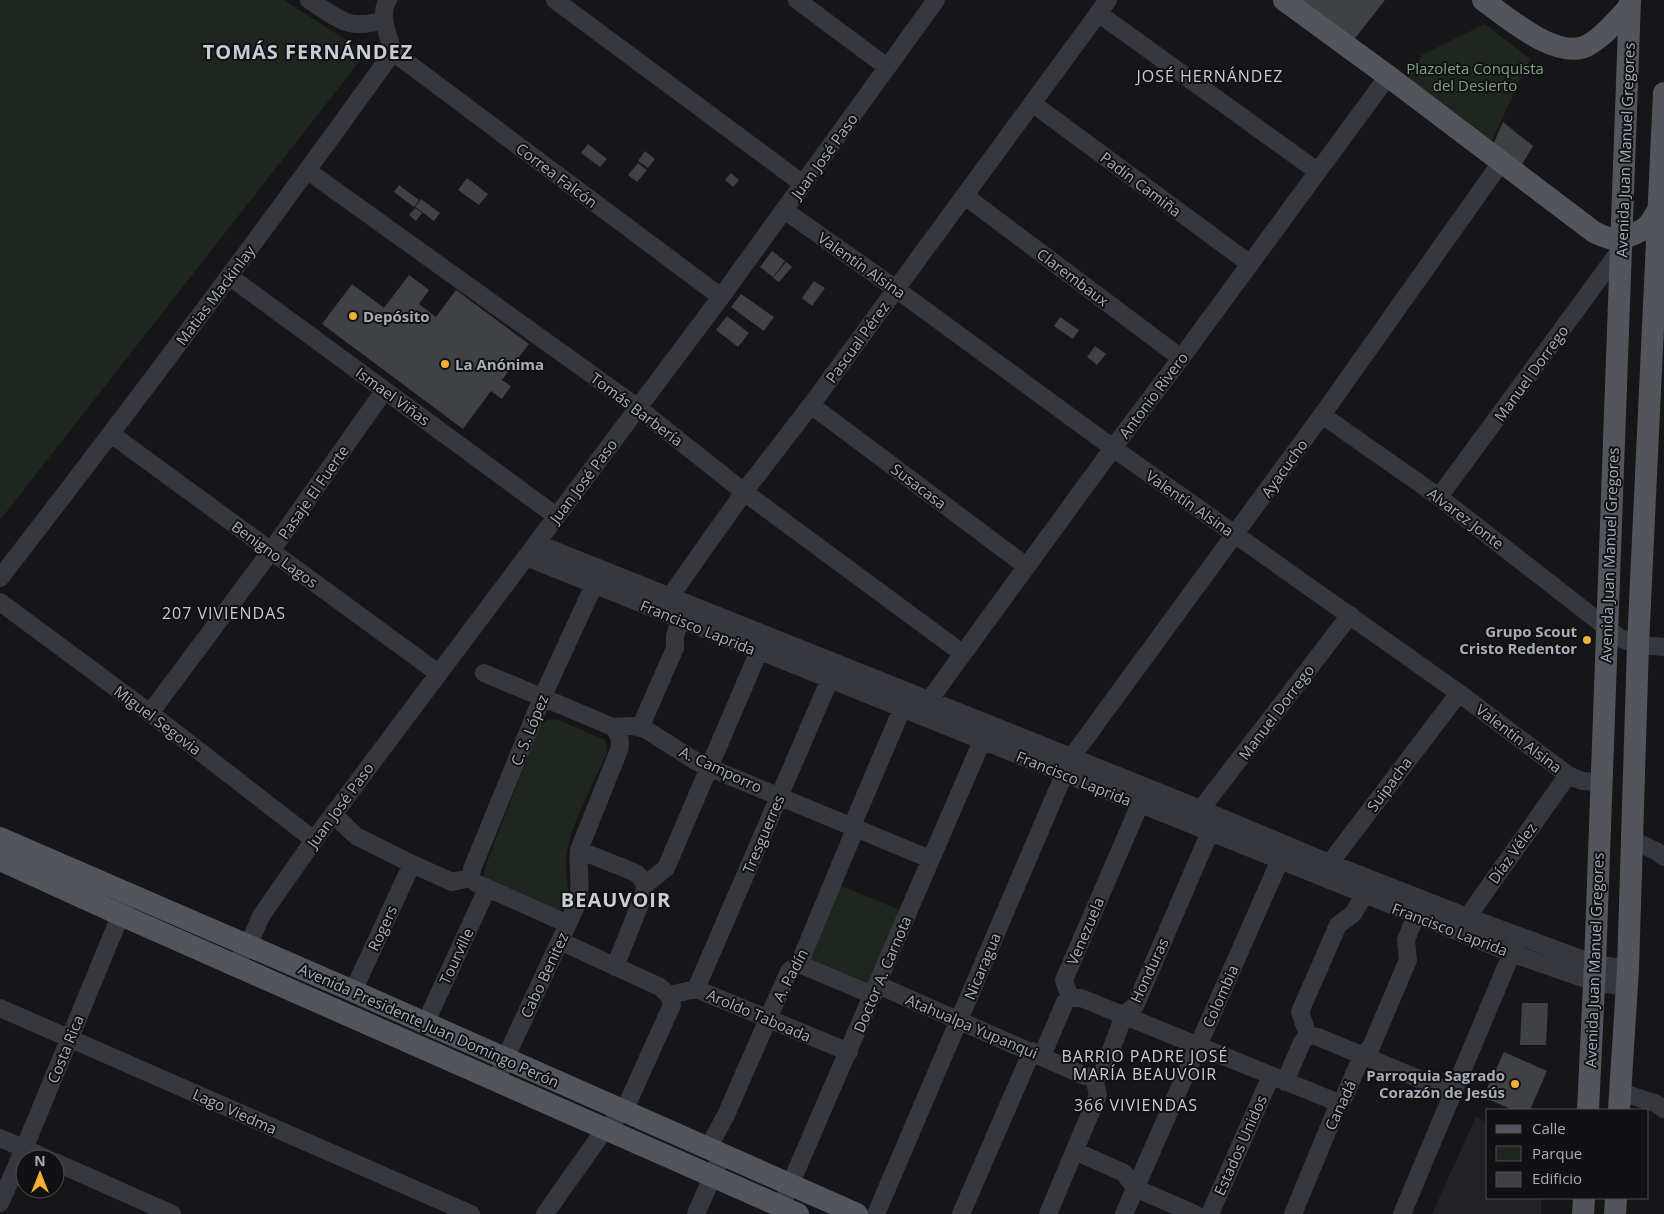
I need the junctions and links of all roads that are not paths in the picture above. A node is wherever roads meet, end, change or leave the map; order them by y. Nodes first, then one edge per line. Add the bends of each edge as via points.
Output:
1 (309, 0) edge
2 (388, 0) edge
3 (555, 0) edge
4 (796, 0) edge
5 (936, 0) edge
6 (1284, 0) edge
7 (1482, 0) edge
8 (1630, 4) edge
9 (1103, 6) edge
10 (384, 20) junction
11 (393, 52) junction
12 (887, 67) junction
13 (1388, 76) junction
14 (1664, 93) edge
15 (1032, 103) junction
16 (1663, 134) edge
17 (1502, 161) junction
18 (308, 171) junction
19 (1317, 172) junction
20 (803, 184) junction
21 (965, 196) junction
22 (1659, 209) junction
23 (784, 210) junction
24 (1619, 248) junction
25 (1250, 264) junction
26 (229, 276) junction
27 (896, 289) junction
28 (721, 297) junction
29 (1181, 358) junction
30 (384, 391) junction
31 (811, 405) junction
32 (637, 407) junction
33 (1322, 416) junction
34 (112, 434) junction
35 (1113, 448) junction
36 (744, 492) junction
37 (1440, 497) junction
38 (556, 516) junction
39 (1235, 534) junction
40 (536, 543) junction
41 (271, 551) junction
42 (526, 557) junction
43 (1026, 566) junction
44 (0, 578) edge
45 (594, 585) junction
46 (0, 602) edge
47 (665, 604) junction
48 (1350, 615) junction
49 (680, 620) junction
50 (1606, 626) junction
51 (1638, 645) junction
52 (1664, 646) edge
53 (759, 651) junction
54 (962, 653) junction
55 (438, 673) junction
56 (484, 673) dead end
57 (830, 680) junction
58 (1459, 693) junction
59 (542, 698) junction
60 (916, 708) junction
61 (150, 713) junction
62 (613, 727) junction
63 (640, 728) junction
64 (982, 741) junction
65 (1068, 766) junction
66 (708, 767) junction
67 (1568, 775) junction
68 (1600, 782) junction
69 (779, 796) junction
70 (1140, 804) junction
71 (1201, 809) junction
72 (333, 814) junction
73 (854, 827) junction
74 (1210, 832) junction
75 (0, 838) edge
76 (314, 840) junction
77 (1632, 840) junction
78 (579, 850) junction
79 (1664, 857) edge
80 (930, 859) junction
81 (0, 860) edge
82 (1280, 860) junction
83 (412, 864) junction
84 (1325, 869) junction
85 (471, 878) junction
86 (645, 885) junction
87 (487, 889) junction
88 (1364, 895) junction
89 (125, 905) junction
90 (1416, 915) junction
91 (568, 924) junction
92 (1462, 924) junction
93 (1520, 936) junction
94 (560, 941) junction
95 (248, 946) junction
96 (1511, 953) junction
97 (799, 964) junction
98 (234, 965) junction
99 (616, 967) junction
100 (1594, 973) junction
101 (1627, 978) junction
102 (696, 988) junction
103 (875, 990) junction
104 (353, 992) junction
105 (669, 995) junction
106 (1070, 998) junction
107 (0, 1008) edge
108 (1124, 1015) junction
109 (768, 1019) junction
110 (958, 1020) junction
111 (425, 1024) junction
112 (1308, 1035) junction
113 (70, 1039) junction
114 (1198, 1045) junction
115 (849, 1052) junction
116 (1037, 1054) junction
117 (1362, 1056) junction
118 (506, 1059) junction
119 (1094, 1076) junction
120 (1278, 1079) junction
121 (497, 1081) junction
122 (1453, 1093) junction
123 (1620, 1101) edge
124 (1339, 1103) junction
125 (1588, 1109) edge
126 (1664, 1109) edge
127 (624, 1111) junction
128 (605, 1129) junction
129 (0, 1138) edge
130 (24, 1149) joint
131 (715, 1151) junction
132 (1075, 1151) junction
133 (65, 1166) edge
134 (15, 1169) edge
135 (714, 1176) junction
136 (791, 1186) junction
137 (1135, 1188) junction
138 (1584, 1199) edge
139 (1616, 1199) edge
140 (0, 1203) edge
141 (790, 1210) edge
142 (172, 1214) edge
143 (471, 1214) edge
144 (545, 1214) edge
145 (696, 1214) edge
146 (856, 1214) edge
147 (876, 1214) edge
148 (961, 1214) edge
149 (1048, 1214) edge
150 (1124, 1214) edge
151 (1195, 1214) edge
152 (1210, 1214) edge
153 (1293, 1214) edge
154 (1402, 1214) edge
155 (1583, 1214) edge
156 (1615, 1214) edge

1 - 10 street via 345,23 368,25
2 - 10 street
3 - 20 street
4 - 12 street
5 - 12 street, Juan José Paso
6 - 13 main road
7 - 8 main road via 1540,39 1570,50 1589,46
8 - 24 main road, Avenida Juan Manuel Gregores
9 - 15 street, Pascual Pérez
9 - 19 street
10 - 11 street
11 - 18 street, Matias Mackinlay
11 - 28 street, Correa Falcón
12 - 20 street, Juan José Paso
13 - 17 main road
13 - 19 street, Antonio Rivero
14 - 16 main road, Avenida Juan Manuel Gregores
15 - 21 street, Pascual Pérez
15 - 25 street, Padín Camiña
16 - 22 main road, Avenida Juan Manuel Gregores
17 - 24 main road via 1594,232 1606,245
17 - 33 street, Ayacucho
18 - 26 street, Matias Mackinlay
18 - 32 street, Tomás Barbería
19 - 25 street, Antonio Rivero
20 - 23 street, Juan José Paso
21 - 27 street, Pascual Pérez
21 - 29 street, Clarembaux
22 - 24 main road via 1649,224
22 - 51 main road, Avenida Juan Manuel Gregores
23 - 27 street, Valentín Alsina
23 - 28 street, Juan José Paso
24 - 37 street, Manuel Dorrego
24 - 50 main road, Avenida Juan Manuel Gregores
25 - 29 street, Antonio Rivero
26 - 30 street, Ismael Viñas
26 - 34 street, Matias Mackinlay
27 - 31 street, Pascual Pérez
27 - 35 street, Valentín Alsina
28 - 32 street, Juan José Paso
29 - 35 street, Antonio Rivero
30 - 38 street, Ismael Viñas
30 - 41 street, Pasaje El Fuerte
31 - 36 street, Pascual Pérez
31 - 43 street, Susacasa
32 - 36 street, Tomás Barbería
32 - 38 street, Juan José Paso
33 - 37 street, Alvarez Jonte
33 - 39 street, Ayacucho
34 - 41 street, Benigno Lagos
34 - 44 street, Matias Mackinlay
35 - 39 street, Valentín Alsina
35 - 43 street, Antonio Rivero
36 - 47 street, Pascual Pérez
36 - 54 street, Tomás Barbería
37 - 50 street, Alvarez Jonte
38 - 40 street, Juan José Paso
39 - 48 street, Valentín Alsina
39 - 65 street, Ayacucho
40 - 42 street, Juan José Paso
40 - 47 street, Francisco Laprida
41 - 55 street, Benigno Lagos
41 - 61 street, Pasaje El Fuerte
42 - 45 street, Francisco Laprida
42 - 55 street, Juan José Paso
43 - 54 street, Antonio Rivero
45 - 47 street, Francisco Laprida
45 - 59 street, C. S. López
46 - 61 street, Miguel Segovia
47 - 49 street, Francisco Laprida
47 - 60 street, Francisco Laprida
48 - 58 street, Valentín Alsina
48 - 71 street, Manuel Dorrego
49 - 53 street, Francisco Laprida
49 - 63 street via 675,648
50 - 51 street, Alvarez Jonte via 1620,638
50 - 68 main road, Avenida Juan Manuel Gregores
51 - 52 street
51 - 77 main road, Avenida Juan Manuel Gregores
53 - 57 street, Francisco Laprida
53 - 66 street
54 - 60 street, Antonio Rivero
55 - 72 street, Juan José Paso
56 - 59 street, A. Camporro
57 - 60 street, Francisco Laprida
57 - 69 street, Tresguerres
58 - 67 street, Valentín Alsina
58 - 84 street, Suipacha
59 - 62 street, A. Camporro
59 - 85 street, C. S. López
60 - 64 street, Francisco Laprida
60 - 65 street, Francisco Laprida
60 - 73 street, A. Padín
61 - 76 street, Miguel Segovia
62 - 63 street, A. Camporro
62 - 78 street, Cabo Benitez via 621,740 619,750
63 - 66 street, A. Camporro
64 - 65 street, Francisco Laprida
64 - 80 street, Doctor A. Carnota
65 - 70 street, Francisco Laprida
65 - 71 street, Francisco Laprida
65 - 110 street, Nicaragua
66 - 69 street, A. Camporro
66 - 86 street via 666,868
67 - 68 street, Valentín Alsina via 1582,781
67 - 92 street, Díaz Vélez
68 - 100 main road, Avenida Juan Manuel Gregores
69 - 73 street, A. Camporro
69 - 102 street, Tresguerres
70 - 74 street, Francisco Laprida
70 - 106 street, Venezuela via 1064,980
71 - 84 street, Francisco Laprida
72 - 76 street, Juan José Paso
72 - 83 street via 356,836
73 - 80 street, A. Camporro
73 - 97 street, A. Padín
74 - 82 street, Francisco Laprida
74 - 108 street, Honduras via 1135,1006
75 - 89 main road, Avenida Presidente Juan Domingo Perón
76 - 95 street, Juan José Paso via 260,916
77 - 79 street
77 - 101 main road, Avenida Juan Manuel Gregores
78 - 86 street via 636,873
78 - 91 street, Cabo Benitez via 581,887
80 - 103 street, Doctor A. Carnota
81 - 89 main road, Avenida Presidente Juan Domingo Perón
82 - 84 street, Francisco Laprida
82 - 114 street, Colombia
83 - 85 street via 452,882
83 - 104 street, Rogers
84 - 88 street, Francisco Laprida
84 - 92 street, Francisco Laprida
85 - 87 street
86 - 99 street
87 - 91 street
87 - 111 street, Tourville
88 - 90 street, Francisco Laprida
88 - 112 street via 1353,914 1338,925 1300,1012
89 - 95 main road, Avenida Presidente Juan Domingo Perón
89 - 98 main road, Avenida Presidente Juan Domingo Perón
89 - 113 street, Costa Rica
90 - 92 street, Francisco Laprida
90 - 117 street, Canadá via 1406,940 1408,960 1371,1047
91 - 94 street, Cabo Benitez
92 - 93 street, Francisco Laprida
92 - 96 street, Francisco Laprida
93 - 96 street
93 - 100 street, Francisco Laprida
94 - 99 street
94 - 118 street, Cabo Benitez
95 - 98 street, Juan José Paso
95 - 104 main road, Avenida Presidente Juan Domingo Perón
96 - 100 street, Francisco Laprida
96 - 122 street
97 - 103 street, Atahualpa Yupanqui
97 - 109 street, A. Padín via 789,972
98 - 121 main road, Avenida Presidente Juan Domingo Perón
99 - 105 street via 660,987
100 - 101 street, Francisco Laprida
100 - 125 main road, Avenida Juan Manuel Gregores
101 - 123 main road, Avenida Juan Manuel Gregores
102 - 105 street, Aroldo Taboada
102 - 109 street, Aroldo Taboada
103 - 110 street, Atahualpa Yupanqui
103 - 115 street, Doctor A. Carnota
104 - 111 main road, Avenida Presidente Juan Domingo Perón
105 - 127 street via 672,1005
106 - 108 street via 1081,998
106 - 116 street
107 - 113 street, Lago Viedma
108 - 114 street
108 - 119 street, Honduras via 1103,1072
109 - 115 street, Aroldo Taboada
109 - 131 street, A. Padín via 726,1114
110 - 116 street, Atahualpa Yupanqui
110 - 147 street, Nicaragua
111 - 118 main road, Avenida Presidente Juan Domingo Perón
112 - 117 street
112 - 120 street, Estados Unidos
113 - 130 street, Costa Rica
113 - 143 street, Lago Viedma
114 - 120 street
114 - 137 street, Colombia
115 - 136 street, Doctor A. Carnota
116 - 119 street, Atahualpa Yupanqui via 1085,1076
116 - 148 street
117 - 122 street
117 - 124 street, Canadá
118 - 121 street, Cabo Benitez
118 - 127 main road, Avenida Presidente Juan Domingo Perón
119 - 132 street via 1098,1094
120 - 124 street
120 - 152 street, Estados Unidos
121 - 128 main road, Avenida Presidente Juan Domingo Perón
122 - 154 street
123 - 126 street via 1655,1103
124 - 153 street, Canadá
127 - 128 street
127 - 131 main road, Avenida Presidente Juan Domingo Perón
128 - 135 main road, Avenida Presidente Juan Domingo Perón
128 - 144 street
129 - 130 street
131 - 135 street, A. Padín
131 - 136 main road, Avenida Presidente Juan Domingo Perón
132 - 137 street via 1124,1173
132 - 149 street
133 - 142 street
134 - 140 street, Costa Rica
135 - 141 main road, Avenida Presidente Juan Domingo Perón
135 - 145 street, A. Padín
136 - 141 street, Doctor A. Carnota
136 - 146 main road, Avenida Presidente Juan Domingo Perón
137 - 150 street, Colombia
137 - 151 street
138 - 155 main road
139 - 156 main road

